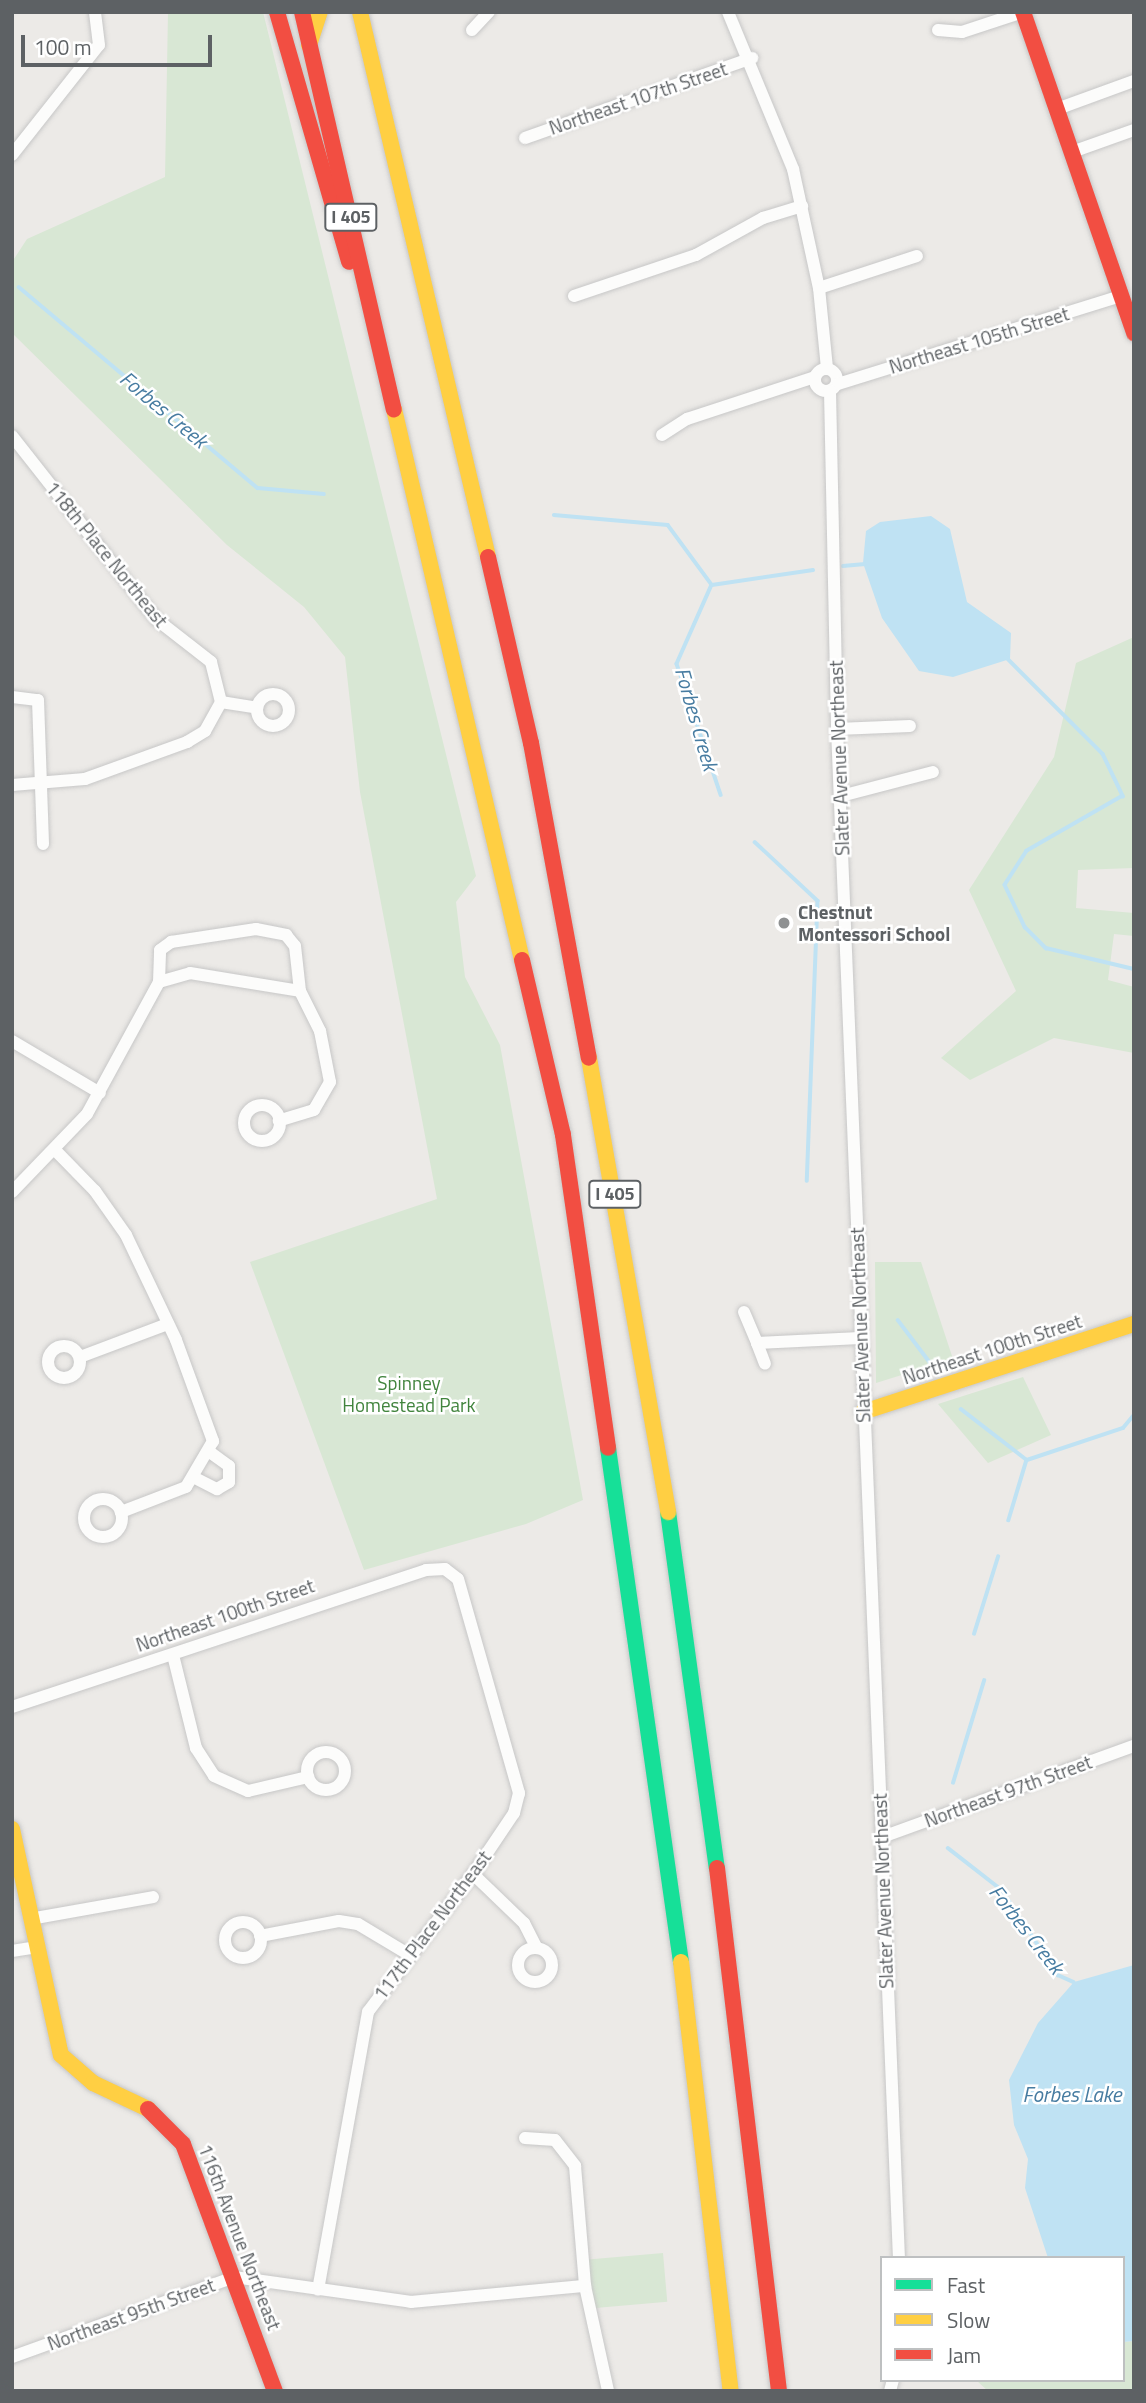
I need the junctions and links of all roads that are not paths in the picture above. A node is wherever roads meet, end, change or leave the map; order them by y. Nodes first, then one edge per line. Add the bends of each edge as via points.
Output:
1 (95, 12) edge
2 (277, 12) edge
3 (302, 12) edge
4 (320, 12) edge
5 (360, 12) edge
6 (489, 12) edge
7 (728, 12) edge
8 (1023, 12) edge
9 (472, 30) dead end
10 (938, 30) dead end
11 (309, 45) junction
12 (752, 58) junction
13 (1134, 81) edge
14 (1057, 109) junction
15 (1134, 130) edge
16 (525, 138) dead end
17 (1072, 152) junction
18 (12, 155) edge
19 (802, 206) junction
20 (917, 256) dead end
21 (819, 288) junction
22 (574, 296) dead end
23 (1121, 296) junction
24 (1134, 333) edge
25 (827, 368) junction
26 (815, 377) junction
27 (834, 388) junction
28 (393, 389) junction
29 (662, 435) dead end
30 (12, 436) edge
31 (12, 697) edge
32 (221, 702) junction
33 (257, 708) dead end
34 (909, 726) dead end
35 (838, 729) junction
36 (933, 772) dead end
37 (12, 785) edge
38 (37, 785) junction
39 (841, 796) junction
40 (43, 844) dead end
41 (159, 982) junction
42 (300, 991) junction
43 (12, 1041) edge
44 (100, 1093) junction
45 (279, 1121) dead end
46 (56, 1151) junction
47 (12, 1192) edge
48 (744, 1312) dead end
49 (167, 1324) junction
50 (1134, 1324) edge
51 (860, 1338) junction
52 (757, 1343) junction
53 (80, 1357) dead end
54 (765, 1364) dead end
55 (863, 1412) junction
56 (211, 1453) junction
57 (195, 1478) junction
58 (121, 1512) dead end
59 (451, 1573) joint
60 (173, 1655) junction
61 (12, 1707) edge
62 (1134, 1746) edge
63 (308, 1777) dead end
64 (12, 1829) edge
65 (881, 1837) junction
66 (473, 1874) junction
67 (153, 1897) dead end
68 (30, 1919) junction
69 (260, 1936) dead end
70 (36, 1947) junction
71 (537, 1948) dead end
72 (12, 1951) edge
73 (408, 1954) junction
74 (526, 2138) dead end
75 (899, 2256) edge
76 (234, 2277) junction
77 (585, 2287) junction
78 (318, 2290) junction
79 (727, 2352) junction
80 (12, 2357) edge
81 (275, 2391) edge
82 (608, 2391) edge
83 (719, 2391) edge
84 (731, 2391) edge
85 (779, 2391) edge

1 - 18 street via 99,45
2 - 28 main road via 318,172
3 - 11 main road, I 405
4 - 11 main road
5 - 85 main road, I 405 via 531,743 652,1397 730,1961
6 - 9 street
7 - 12 street
8 - 10 street via 962,32
8 - 14 main road
11 - 28 main road, I 405
12 - 16 street, Northeast 107th Street
12 - 19 street
13 - 14 street
14 - 17 main road
15 - 17 street
17 - 23 main road
19 - 21 street
19 - 22 street via 763,218 696,255
20 - 21 street
21 - 25 street
23 - 24 main road
23 - 27 street, Northeast 105th Street
25 - 26 street
25 - 27 street
26 - 27 street
26 - 29 street via 688,419
27 - 35 street, Slater Avenue Northeast
28 - 79 main road, I 405 via 563,1135 691,2029
30 - 32 street, 118th Place Northeast via 156,619 211,662
31 - 38 street via 38,700
32 - 33 street
32 - 38 street via 205,730 187,742 85,779
34 - 35 street
35 - 39 street, Slater Avenue Northeast
36 - 39 street
37 - 38 street
38 - 40 street
39 - 51 street, Slater Avenue Northeast
41 - 42 street via 190,973
41 - 42 street via 160,950 171,942 257,929 286,935 301,964
41 - 44 street
42 - 45 street via 320,1031 330,1082 314,1110
43 - 44 street
44 - 46 street
46 - 47 street
46 - 49 street via 111,1210
48 - 52 street
49 - 53 street
49 - 56 street via 214,1441
50 - 55 main road, Northeast 100th Street
51 - 52 street
51 - 55 street, Slater Avenue Northeast
52 - 54 street
55 - 65 street, Slater Avenue Northeast
56 - 57 street
56 - 57 street via 229,1466 229,1482 217,1489
57 - 58 street via 175,1493
59 - 60 street, Northeast 100th Street via 426,1570
59 - 66 street, 117th Place Northeast via 462,1589 519,1793 514,1813
60 - 61 street, Northeast 100th Street
60 - 63 street via 196,1748 214,1776 248,1791
62 - 65 street, Northeast 97th Street
64 - 68 main road, 116th Avenue Northeast
65 - 75 street, Slater Avenue Northeast
66 - 71 street via 524,1923
66 - 73 street, 117th Place Northeast
67 - 68 street
68 - 70 main road, 116th Avenue Northeast
69 - 73 street via 339,1921 375,1932
70 - 72 street
70 - 76 main road, 116th Avenue Northeast via 61,2055 74,2071 138,2102 173,2129
73 - 78 street, 117th Place Northeast via 359,2035
74 - 77 street via 555,2140 571,2156
76 - 78 street, Northeast 95th Street
76 - 80 street, Northeast 95th Street
76 - 81 main road, 116th Avenue Northeast
77 - 78 street, Northeast 95th Street via 411,2302
77 - 82 street
79 - 83 main road
79 - 84 main road, I 405

